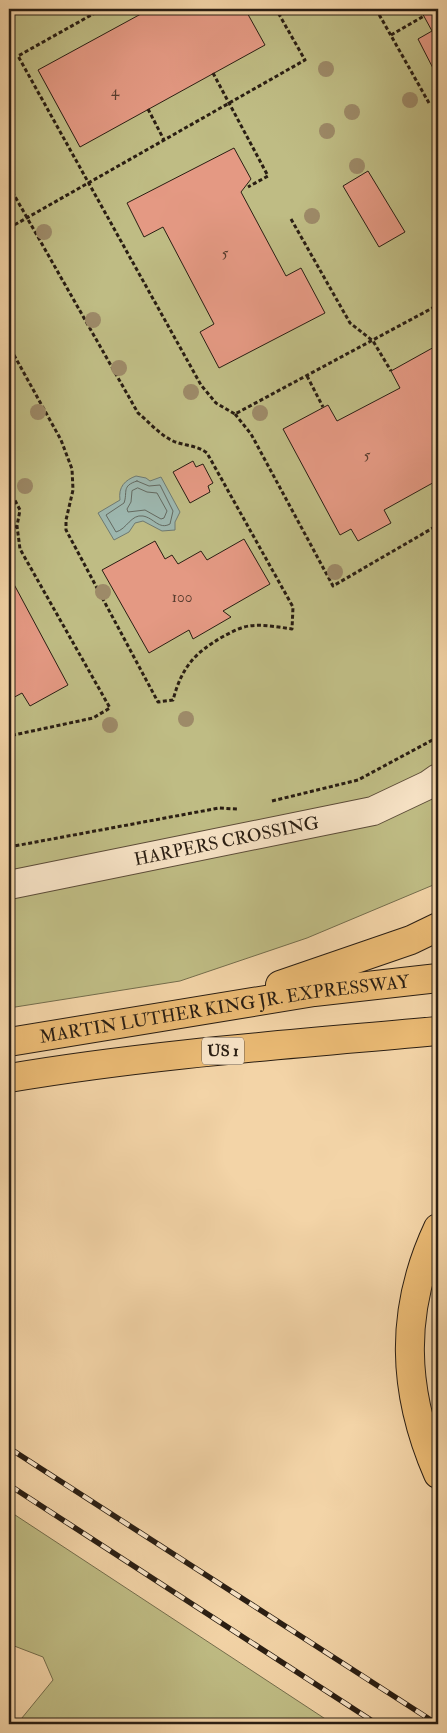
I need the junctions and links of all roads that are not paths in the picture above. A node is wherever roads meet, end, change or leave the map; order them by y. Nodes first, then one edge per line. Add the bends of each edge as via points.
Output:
1 (438, 778) edge
2 (9, 885) edge
3 (438, 927) edge
4 (438, 978) edge
5 (214, 1008) junction
6 (438, 1031) edge
7 (9, 1042) edge
8 (9, 1078) edge
9 (438, 1228) edge
10 (438, 1474) edge

1 - 2 street, HARPERS CROSSING via 373,811
3 - 5 highway via 411,940
4 - 5 highway, MARTIN LUTHER KING JR. EXPRESSWAY via 314,992
5 - 7 highway, MARTIN LUTHER KING JR. EXPRESSWAY
6 - 8 highway, MARTIN LUTHER KING JR. EXPRESSWAY / US 1 via 215,1051
9 - 10 highway via 422,1267 415,1296 409,1354 417,1416

